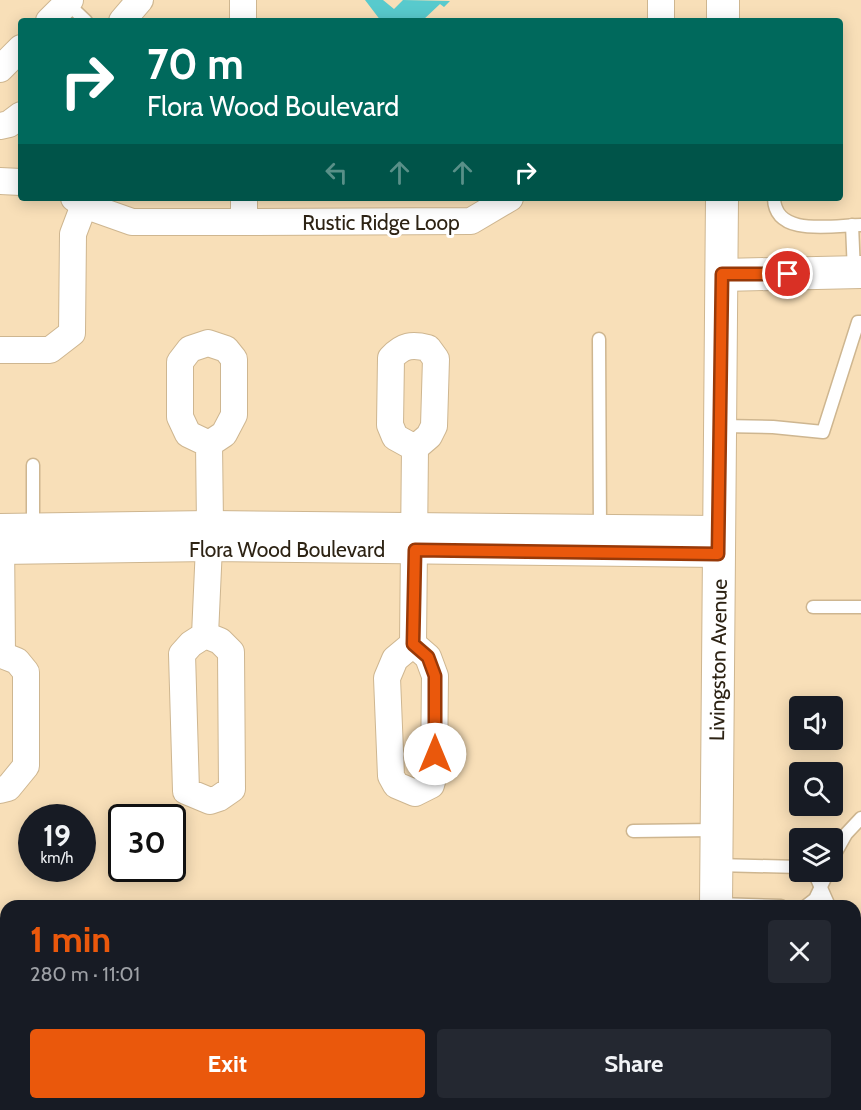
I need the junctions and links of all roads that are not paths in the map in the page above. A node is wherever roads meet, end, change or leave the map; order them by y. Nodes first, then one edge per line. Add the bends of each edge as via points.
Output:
1 (140, 0) edge
2 (243, 0) edge
3 (661, 0) edge
4 (723, 0) edge
5 (69, 1) edge
6 (52, 18) edge
7 (83, 18) edge
8 (125, 18) edge
9 (243, 18) edge
10 (661, 18) edge
11 (723, 18) edge
12 (18, 51) edge
13 (0, 69) edge
14 (18, 117) edge
15 (0, 126) edge
16 (0, 181) edge
17 (18, 182) edge
18 (505, 201) edge
19 (722, 201) edge
20 (775, 201) edge
21 (79, 202) edge
22 (244, 210) edge
23 (856, 225) edge
24 (857, 272) edge
25 (722, 274) junction
26 (861, 322) edge
27 (599, 339) dead end
28 (0, 350) edge
29 (720, 426) junction
30 (208, 444) dead end
31 (415, 448) dead end
32 (33, 465) dead end
33 (33, 528) junction
34 (209, 536) junction
35 (415, 538) junction
36 (0, 539) edge
37 (600, 540) junction
38 (718, 541) junction
39 (813, 607) dead end
40 (861, 607) edge
41 (205, 635) junction
42 (413, 644) junction
43 (1, 656) edge
44 (0, 790) edge
45 (861, 818) edge
46 (716, 830) junction
47 (633, 831) dead end
48 (843, 839) edge
49 (716, 865) junction
50 (789, 867) edge
51 (819, 882) edge
52 (824, 882) edge
53 (822, 888) junction
54 (716, 900) edge
55 (814, 900) edge
56 (827, 900) edge

1 - 8 street
2 - 9 street
3 - 10 street
4 - 11 street
5 - 6 street
5 - 7 lane
12 - 13 street
14 - 15 street
16 - 17 street
18 - 22 street, Rustic Ridge Loop via 471,221
19 - 25 street, Livingston Avenue
20 - 23 lane via 786,222 799,226
21 - 22 street, Rustic Ridge Loop via 132,222
21 - 28 street via 73,234 72,333 50,350
23 - 24 lane
24 - 25 street
25 - 29 street, Livingston Avenue
26 - 29 lane via 823,432
27 - 37 lane
29 - 38 street, Livingston Avenue
30 - 34 street
31 - 35 street
32 - 33 lane
33 - 34 street, Flora Wood Boulevard
33 - 36 street, Flora Wood Boulevard
34 - 35 street, Flora Wood Boulevard
34 - 36 street, Flora Wood Boulevard
34 - 41 street
35 - 37 street, Flora Wood Boulevard
35 - 42 street
36 - 43 street
37 - 38 street, Flora Wood Boulevard
38 - 46 street, Livingston Avenue
39 - 40 lane
41 - 41 street via 220,641 231,652 232,789 210,801 186,791 182,654
42 - 42 street via 428,657 435,676 435,774 431,784 415,793 396,784 391,776 387,678 395,659
43 - 44 street via 17,661 26,672 26,766 8,788
45 - 48 lane
46 - 47 lane
46 - 49 street, Livingston Avenue
49 - 50 lane
49 - 54 street, Livingston Avenue
51 - 53 lane
52 - 53 lane
53 - 55 lane
53 - 56 lane

